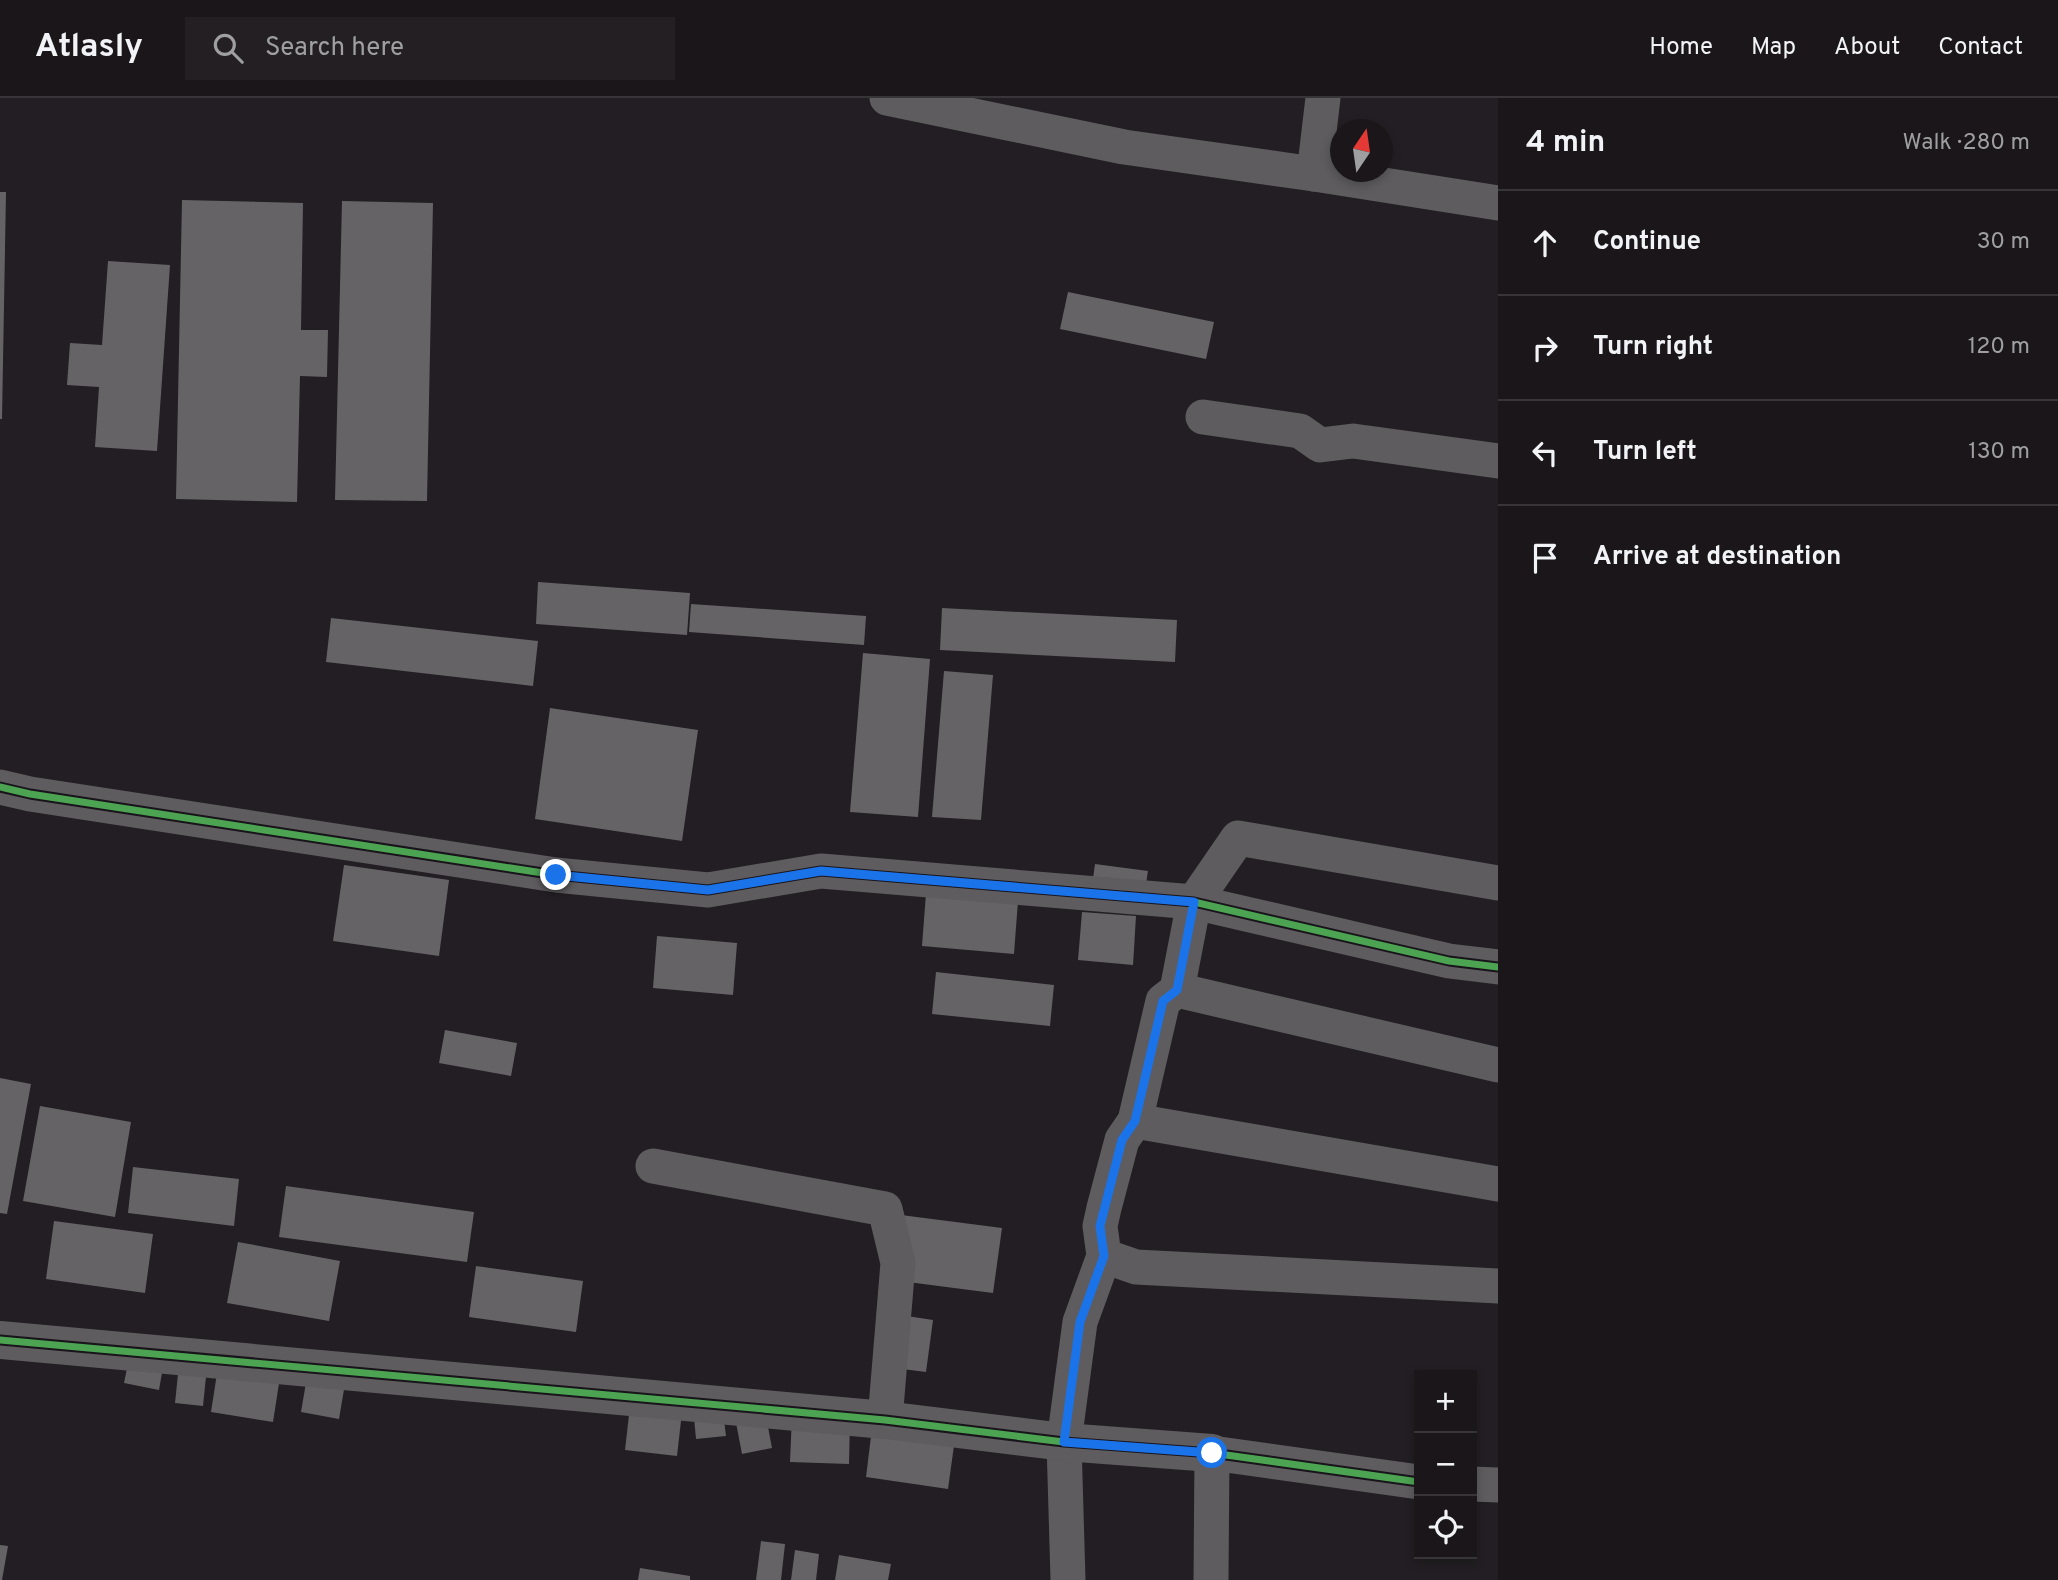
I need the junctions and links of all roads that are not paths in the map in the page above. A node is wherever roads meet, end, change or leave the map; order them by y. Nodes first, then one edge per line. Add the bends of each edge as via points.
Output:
1 (887, 98) edge
2 (1323, 98) edge
3 (1314, 174) junction
4 (1498, 203) edge
5 (1203, 417) dead end
6 (1498, 461) edge
7 (0, 787) edge
8 (1498, 883) edge
9 (1194, 902) junction
10 (1498, 967) edge
11 (1177, 990) junction
12 (1498, 1065) edge
13 (1135, 1121) junction
14 (653, 1166) dead end
15 (1498, 1184) edge
16 (1104, 1256) junction
17 (1498, 1286) edge
18 (0, 1340) edge
19 (885, 1420) junction
20 (1064, 1442) junction
21 (1212, 1453) junction
22 (1414, 1481) edge
23 (1477, 1484) edge
24 (1498, 1485) edge
25 (1068, 1580) edge
26 (1211, 1580) edge

1 - 3 street via 1124,148
2 - 3 street
3 - 4 street
5 - 6 street via 1300,431 1320,445 1353,441
7 - 9 street via 556,875 708,890 821,871
8 - 9 street via 1238,838
9 - 10 street via 1449,961
9 - 11 street
11 - 12 street
11 - 13 street via 1163,1001
13 - 15 street
13 - 16 street via 1122,1140 1102,1217
14 - 19 street via 885,1209 898,1263
16 - 17 street via 1136,1267
16 - 20 street via 1080,1322
18 - 19 street
19 - 20 street
20 - 21 street
20 - 25 street
21 - 22 street
21 - 26 street
23 - 24 street

